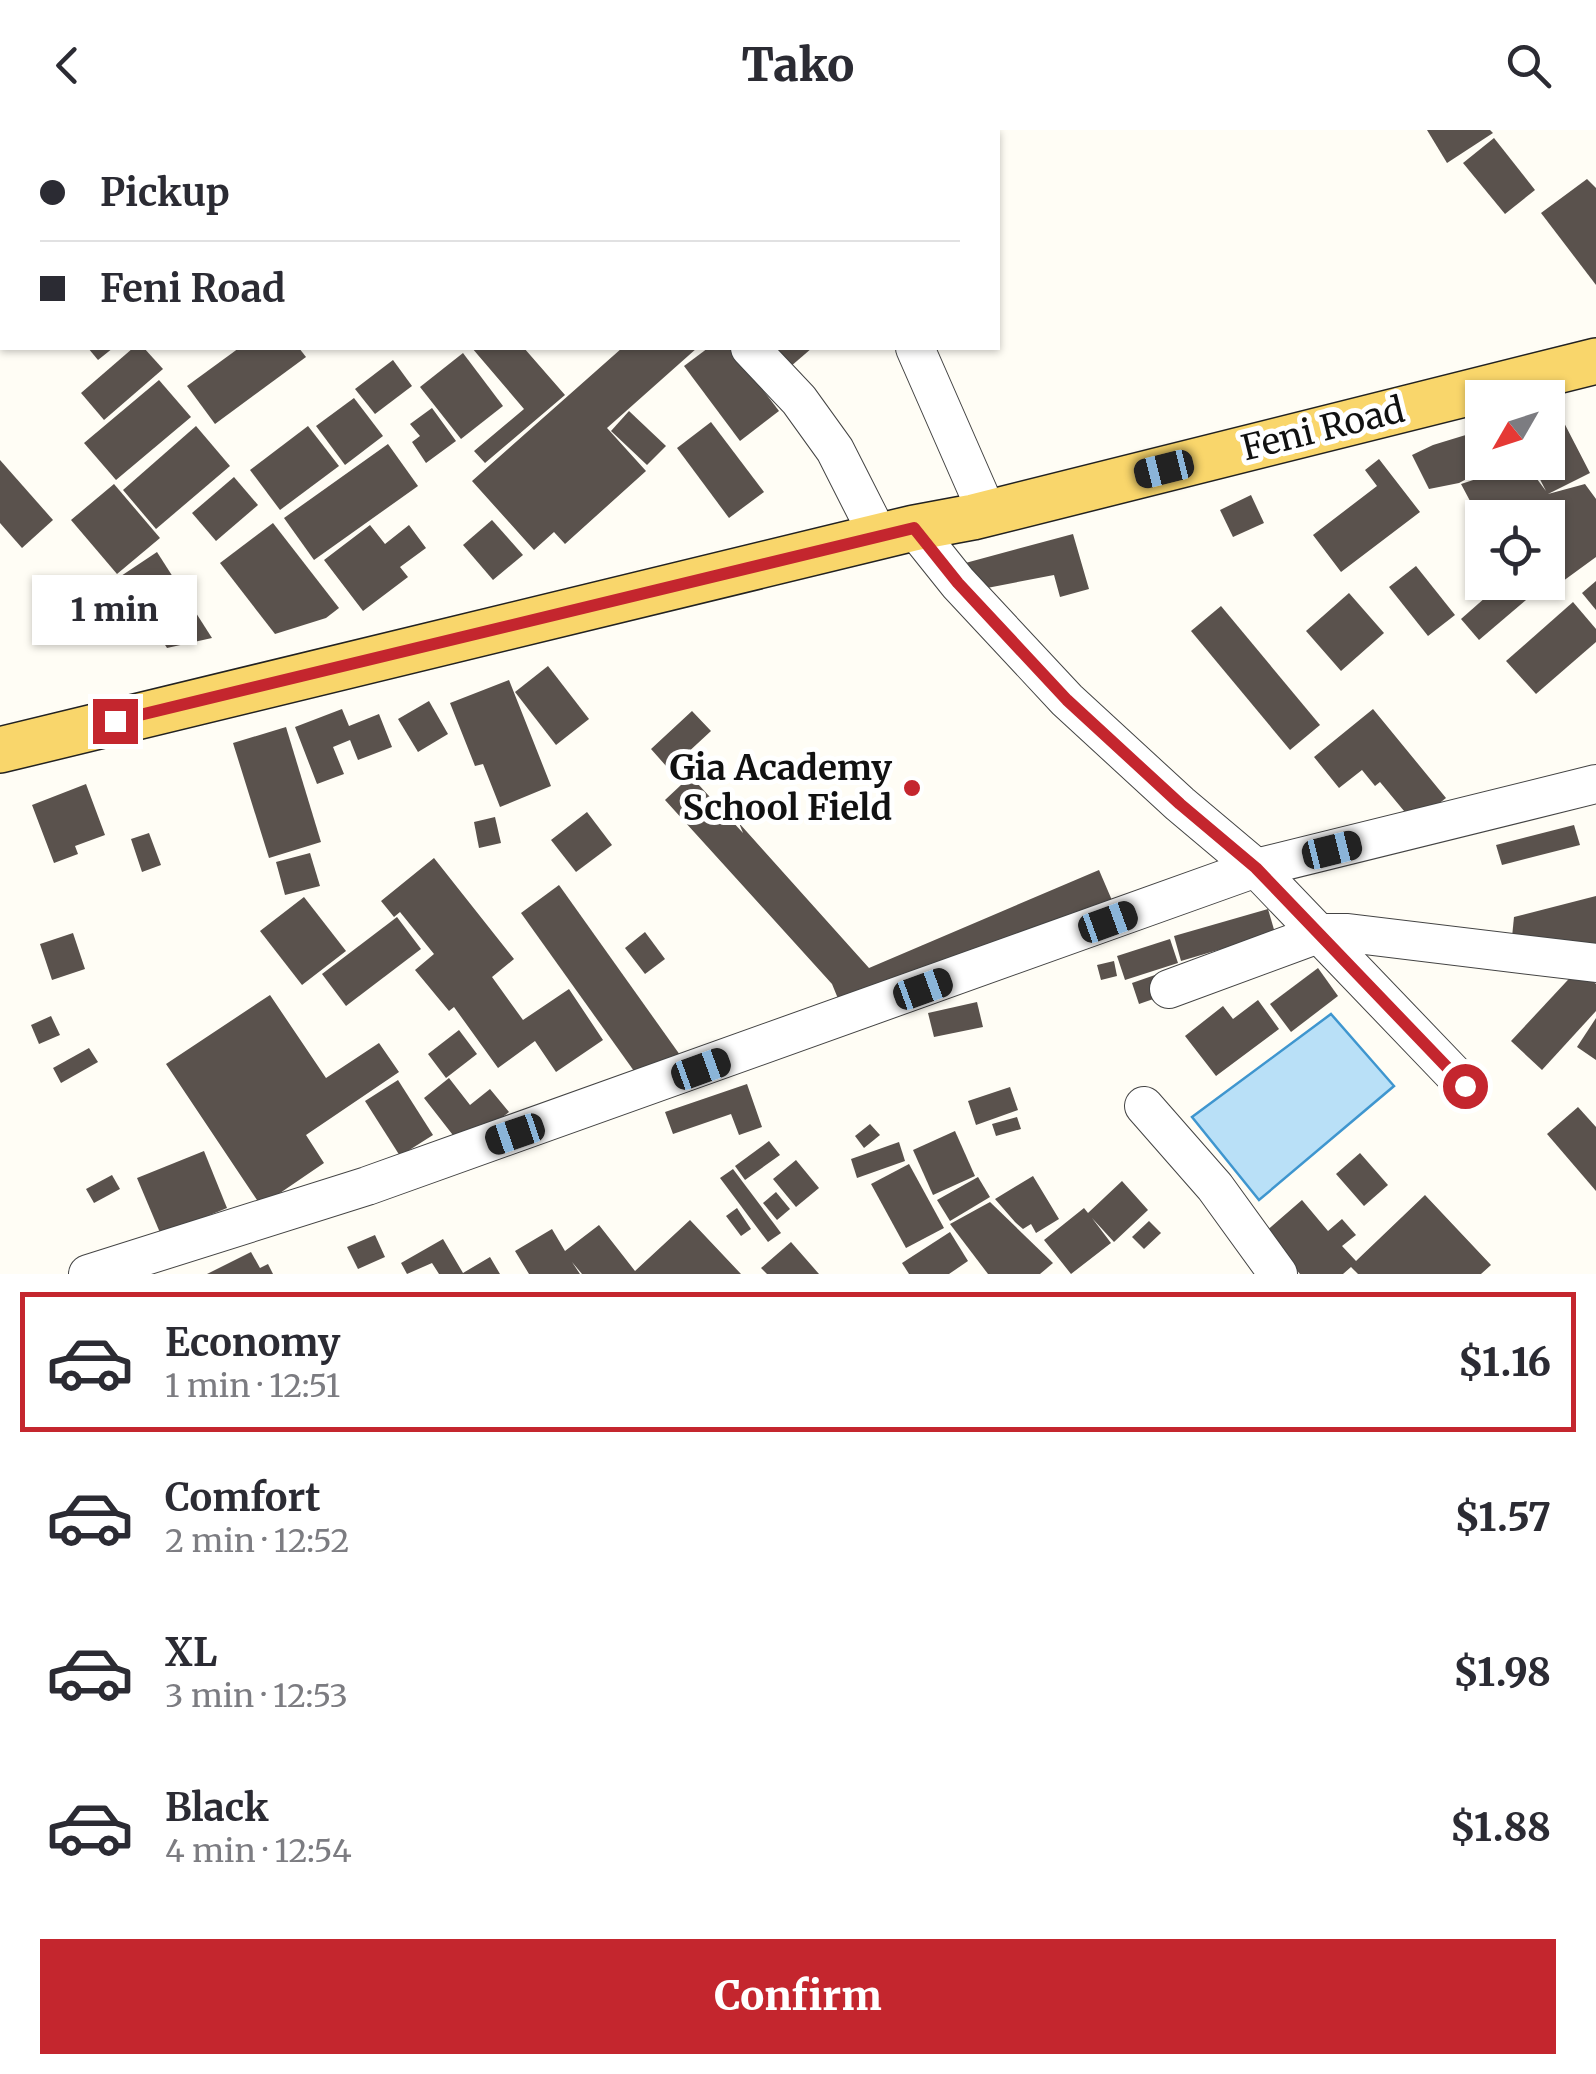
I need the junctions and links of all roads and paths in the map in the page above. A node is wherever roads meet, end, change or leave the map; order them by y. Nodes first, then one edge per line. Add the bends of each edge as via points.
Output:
1 (1596, 340) edge
2 (752, 350) edge
3 (916, 350) edge
4 (1596, 361) edge
5 (979, 494) junction
6 (870, 518) junction
7 (914, 528) junction
8 (0, 724) edge
9 (0, 750) edge
10 (1596, 784) edge
11 (1256, 868) junction
12 (1321, 933) junction
13 (1596, 962) edge
14 (1169, 989) dead end
15 (1465, 1086) dead end
16 (1144, 1106) dead end
17 (88, 1274) edge
18 (1278, 1274) edge

1 - 5 main road via 1434,374
2 - 6 street via 799,400
3 - 5 street
4 - 7 main road, Feni Road
5 - 6 main road
6 - 8 main road
7 - 9 main road, Feni Road
7 - 11 street via 1067,700
10 - 11 street
11 - 12 street
11 - 17 street via 367,1186
12 - 13 street
12 - 14 street
12 - 15 street
16 - 18 street

